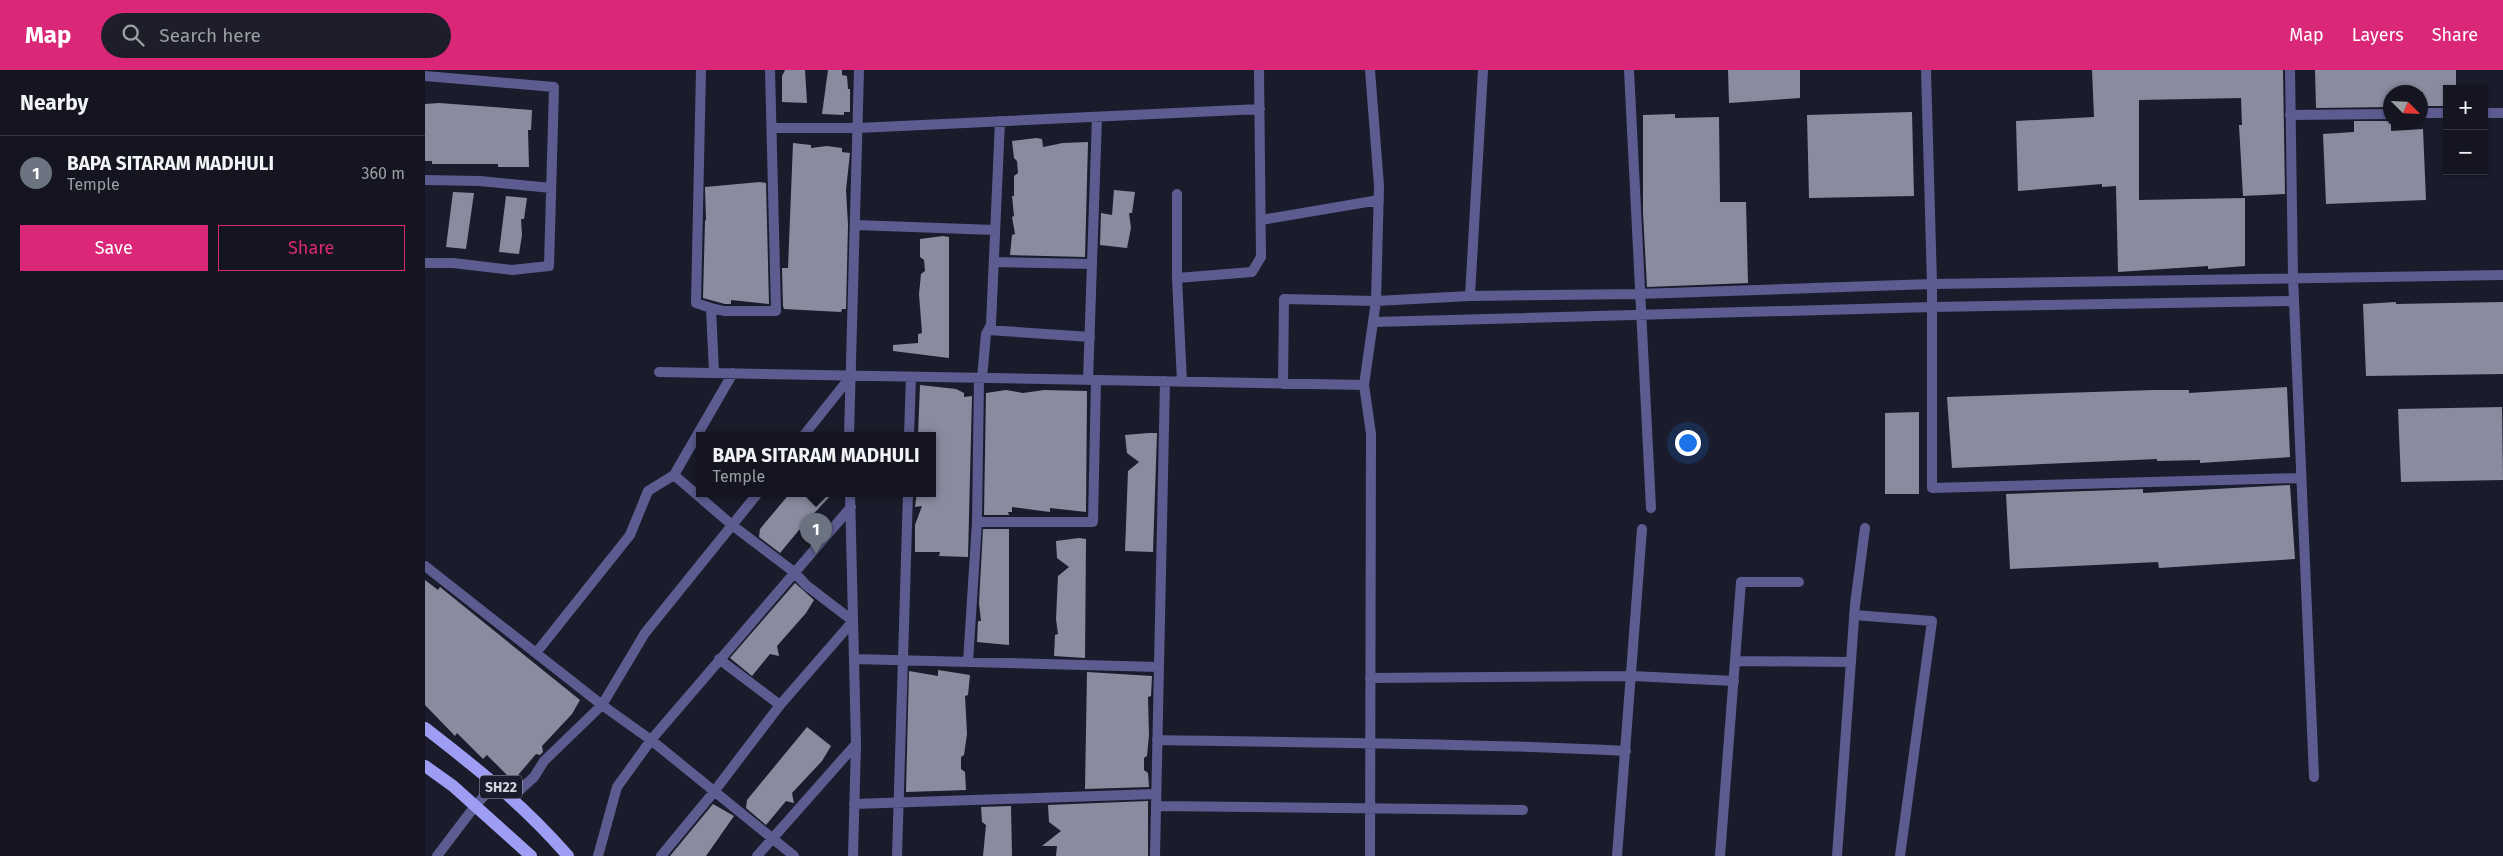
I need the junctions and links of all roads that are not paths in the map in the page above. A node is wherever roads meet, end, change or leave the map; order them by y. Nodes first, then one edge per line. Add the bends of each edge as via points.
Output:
1 (701, 70) edge
2 (770, 70) edge
3 (859, 70) edge
4 (1259, 70) edge
5 (1370, 70) edge
6 (1483, 70) edge
7 (1629, 70) edge
8 (1925, 70) edge
9 (2290, 70) edge
10 (425, 76) edge
11 (1260, 109) junction
12 (2443, 113) edge
13 (2488, 113) edge
14 (2503, 113) edge
15 (2290, 114) junction
16 (2383, 114) edge
17 (2428, 114) edge
18 (1097, 117) junction
19 (1000, 121) junction
20 (772, 128) junction
21 (858, 128) junction
22 (425, 180) edge
23 (551, 188) junction
24 (1177, 194) dead end
25 (1379, 200) junction
26 (1261, 220) junction
27 (855, 225) junction
28 (995, 230) junction
29 (994, 262) junction
30 (425, 263) edge
31 (1092, 264) junction
32 (2503, 275) edge
33 (2293, 277) junction
34 (1177, 278) junction
35 (1932, 284) junction
36 (1639, 294) junction
37 (1470, 296) junction
38 (1377, 301) junction
39 (2294, 301) junction
40 (711, 308) junction
41 (1932, 308) junction
42 (1640, 316) junction
43 (1373, 322) junction
44 (988, 330) junction
45 (1090, 337) junction
46 (659, 372) dead end
47 (714, 373) junction
48 (733, 373) junction
49 (851, 376) junction
50 (911, 377) junction
51 (981, 378) junction
52 (1092, 380) junction
53 (1165, 382) junction
54 (1182, 382) junction
55 (1283, 384) junction
56 (1364, 385) junction
57 (699, 432) edge
58 (806, 432) edge
59 (849, 432) edge
60 (909, 432) edge
61 (696, 437) edge
62 (674, 475) junction
63 (2301, 478) junction
64 (696, 494) edge
65 (700, 497) edge
66 (755, 497) edge
67 (850, 497) edge
68 (908, 497) edge
69 (851, 507) junction
70 (1651, 508) dead end
71 (977, 522) junction
72 (732, 524) junction
73 (1642, 528) dead end
74 (1865, 528) dead end
75 (425, 566) edge
76 (794, 572) junction
77 (1799, 582) dead end
78 (1854, 615) junction
79 (853, 621) junction
80 (536, 653) junction
81 (719, 659) junction
82 (854, 659) junction
83 (904, 660) junction
84 (1735, 661) junction
85 (968, 662) junction
86 (1851, 662) junction
87 (1159, 667) junction
88 (1632, 676) junction
89 (1370, 678) junction
90 (1734, 681) junction
91 (602, 705) junction
92 (780, 705) junction
93 (425, 728) edge
94 (651, 740) junction
95 (1157, 740) junction
96 (856, 744) junction
97 (1370, 745) junction
98 (1626, 751) junction
99 (425, 766) edge
100 (2314, 777) dead end
101 (496, 782) junction
102 (713, 793) junction
103 (1157, 794) junction
104 (512, 797) junction
105 (900, 803) junction
106 (854, 804) junction
107 (475, 806) junction
108 (1156, 806) junction
109 (1370, 809) junction
110 (1523, 810) dead end
111 (771, 838) junction
112 (437, 856) edge
113 (531, 856) edge
114 (568, 856) edge
115 (598, 856) edge
116 (661, 856) edge
117 (757, 856) edge
118 (794, 856) edge
119 (853, 856) edge
120 (897, 856) edge
121 (1155, 856) edge
122 (1370, 856) edge
123 (1617, 856) edge
124 (1720, 856) edge
125 (1837, 856) edge
126 (1900, 856) edge

1 - 40 street via 696,303
2 - 20 street
3 - 21 street
4 - 11 street
5 - 25 street
6 - 37 street
7 - 36 street
8 - 35 street
9 - 15 street
10 - 23 street via 554,87
11 - 18 street
11 - 26 street
12 - 17 street
13 - 14 street
15 - 16 street
15 - 33 street
18 - 19 street
18 - 31 street
19 - 21 street
19 - 28 street
20 - 21 street
20 - 40 street via 776,311
21 - 27 street
22 - 23 street
23 - 30 street via 549,266 512,270
24 - 34 street
25 - 26 street
25 - 38 street
26 - 34 street via 1261,257 1252,272
27 - 28 street
27 - 49 street
28 - 29 street
29 - 31 street
29 - 44 street via 991,325
31 - 45 street
32 - 33 street
33 - 35 street
33 - 39 street
34 - 54 street
35 - 36 street
35 - 41 street
36 - 37 street
36 - 42 street
37 - 38 street
38 - 43 street
38 - 55 street via 1284,299
39 - 41 street
39 - 63 street
40 - 47 street
41 - 42 street
41 - 63 street via 1932,488
42 - 43 street
42 - 70 street
43 - 56 street
44 - 45 street
44 - 51 street
45 - 52 street
46 - 47 street
47 - 48 street
48 - 49 street
48 - 57 street
49 - 50 street
49 - 58 street
49 - 59 street
50 - 51 street
50 - 60 street
51 - 52 street
51 - 71 street
52 - 53 street
52 - 71 street via 1093,522
53 - 54 street
53 - 87 street
54 - 55 street
55 - 56 street
56 - 89 street via 1371,434
61 - 62 street
62 - 64 street
62 - 80 street via 648,492 630,535
63 - 100 street
65 - 72 street
66 - 72 street
67 - 69 street
68 - 83 street
69 - 76 street
69 - 79 street
71 - 85 street
72 - 76 street
72 - 91 street via 645,633
73 - 88 street
74 - 78 street
75 - 80 street
76 - 79 street
76 - 81 street
77 - 84 street via 1741,582
78 - 86 street
78 - 126 street via 1932,621
79 - 82 street
79 - 92 street
80 - 91 street
81 - 92 street
81 - 94 street
82 - 83 street
82 - 96 street
83 - 85 street
83 - 105 street
84 - 86 street
84 - 90 street
85 - 87 street
86 - 125 street
87 - 95 street
88 - 89 street
88 - 90 street
88 - 98 street
89 - 97 street
90 - 124 street
91 - 94 street
91 - 104 street
92 - 102 street
93 - 101 main road, SH22
94 - 102 street
94 - 115 street via 617,788
95 - 97 street
95 - 103 street
96 - 106 street
96 - 111 street
97 - 98 street via 1511,745
97 - 109 street
98 - 123 street
99 - 107 main road, SH22
101 - 104 main road, SH22
101 - 107 street
102 - 111 street
102 - 116 street
103 - 105 street
103 - 108 street
104 - 114 main road, SH22
105 - 106 street
105 - 120 street
106 - 119 street
107 - 112 street
107 - 113 main road, SH22
108 - 109 street
108 - 121 street
109 - 110 street
109 - 122 street
111 - 117 street
111 - 118 street

